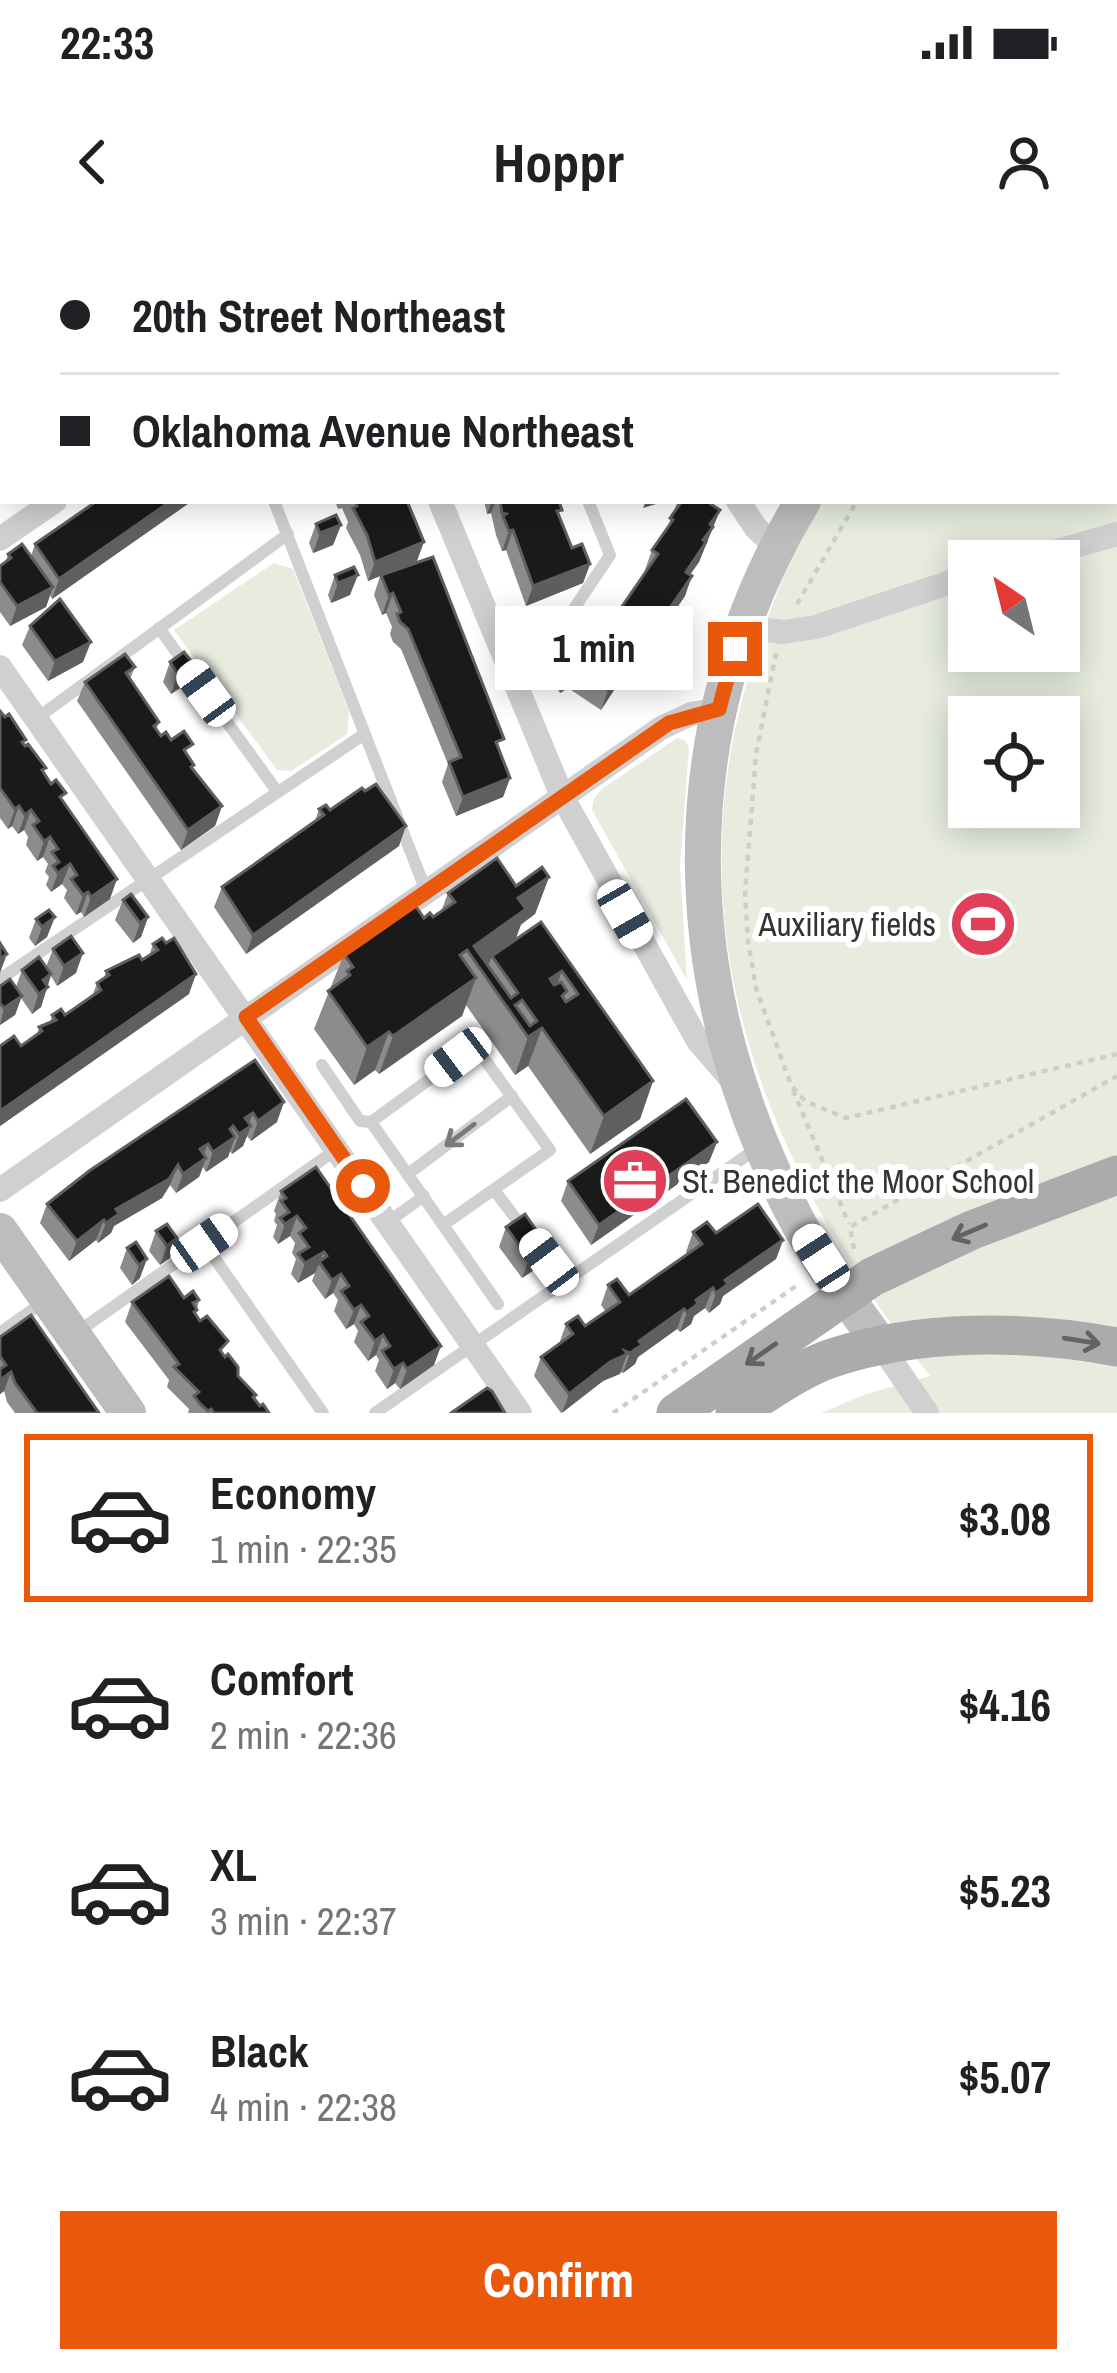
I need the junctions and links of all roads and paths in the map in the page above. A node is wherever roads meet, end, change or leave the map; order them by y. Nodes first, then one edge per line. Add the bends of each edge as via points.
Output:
1 (51, 504) edge
2 (275, 504) edge
3 (441, 504) edge
4 (589, 504) edge
5 (740, 504) edge
6 (801, 504) edge
7 (855, 504) edge
8 (288, 534) junction
9 (1117, 534) edge
10 (0, 539) edge
11 (1080, 545) edge
12 (777, 548) junction
13 (948, 583) edge
14 (743, 627) junction
15 (160, 628) junction
16 (783, 632) junction
17 (504, 657) junction
18 (0, 667) edge
19 (719, 709) junction
20 (36, 718) junction
21 (363, 735) junction
22 (276, 790) junction
23 (562, 796) junction
24 (150, 881) junction
25 (426, 891) junction
26 (0, 953) edge
27 (6, 975) edge
28 (246, 1017) junction
29 (1117, 1054) edge
30 (322, 1065) dead end
31 (1117, 1076) edge
32 (791, 1085) junction
33 (738, 1087) junction
34 (512, 1096) junction
35 (371, 1122) junction
36 (761, 1145) junction
37 (337, 1149) junction
38 (408, 1174) junction
39 (1117, 1175) edge
40 (0, 1190) edge
41 (494, 1190) junction
42 (424, 1196) junction
43 (388, 1222) junction
44 (443, 1226) junction
45 (850, 1226) junction
46 (0, 1232) edge
47 (204, 1243) junction
48 (850, 1243) dead end
49 (549, 1262) edge
50 (791, 1289) dead end
51 (845, 1294) junction
52 (48, 1299) junction
53 (498, 1304) dead end
54 (0, 1333) edge
55 (73, 1336) junction
56 (474, 1347) junction
57 (882, 1347) junction
58 (1117, 1347) edge
59 (128, 1413) edge
60 (323, 1413) edge
61 (375, 1413) edge
62 (520, 1413) edge
63 (614, 1413) edge
64 (676, 1413) edge
65 (735, 1413) edge
66 (927, 1413) edge

1 - 10 street
2 - 8 lane
3 - 17 street
4 - 17 lane via 610,555 567,620
5 - 12 street
6 - 12 street
7 - 16 path
8 - 15 lane
8 - 21 lane
9 - 11 street
12 - 14 street
13 - 16 street
14 - 16 street
14 - 19 street
15 - 20 lane
15 - 22 lane
16 - 32 path via 756,754 745,895 756,988
17 - 23 street
18 - 20 street
19 - 23 street via 669,723
19 - 33 street via 704,806 703,896 712,990
20 - 24 street
21 - 22 lane
21 - 25 lane
22 - 24 lane
23 - 25 street
23 - 33 street via 698,1041
24 - 27 lane
24 - 28 street
25 - 28 street
26 - 27 lane
28 - 37 street
28 - 40 street
29 - 32 path via 846,1118 805,1101
30 - 35 lane via 360,1121
31 - 45 path
32 - 45 path
33 - 36 street
34 - 35 lane via 471,1049
34 -> 38 lane
34 - 41 lane via 550,1150
35 - 38 lane
36 - 51 street
36 - 56 lane
37 - 43 street
37 - 47 lane
38 - 42 lane
39 -> 51 main road via 972,1230
41 - 44 lane
41 - 49 lane
42 - 43 lane
42 - 44 lane
43 - 56 street
44 - 53 lane
45 - 48 path
46 - 52 street
47 - 55 lane
47 - 60 lane
50 - 63 path
51 - 57 street
51 -> 64 main road
52 - 54 lane
52 - 55 street
55 - 59 street
56 - 61 lane
56 - 62 street
57 -> 58 main road via 971,1337
57 - 65 main road via 815,1365
57 - 66 street

